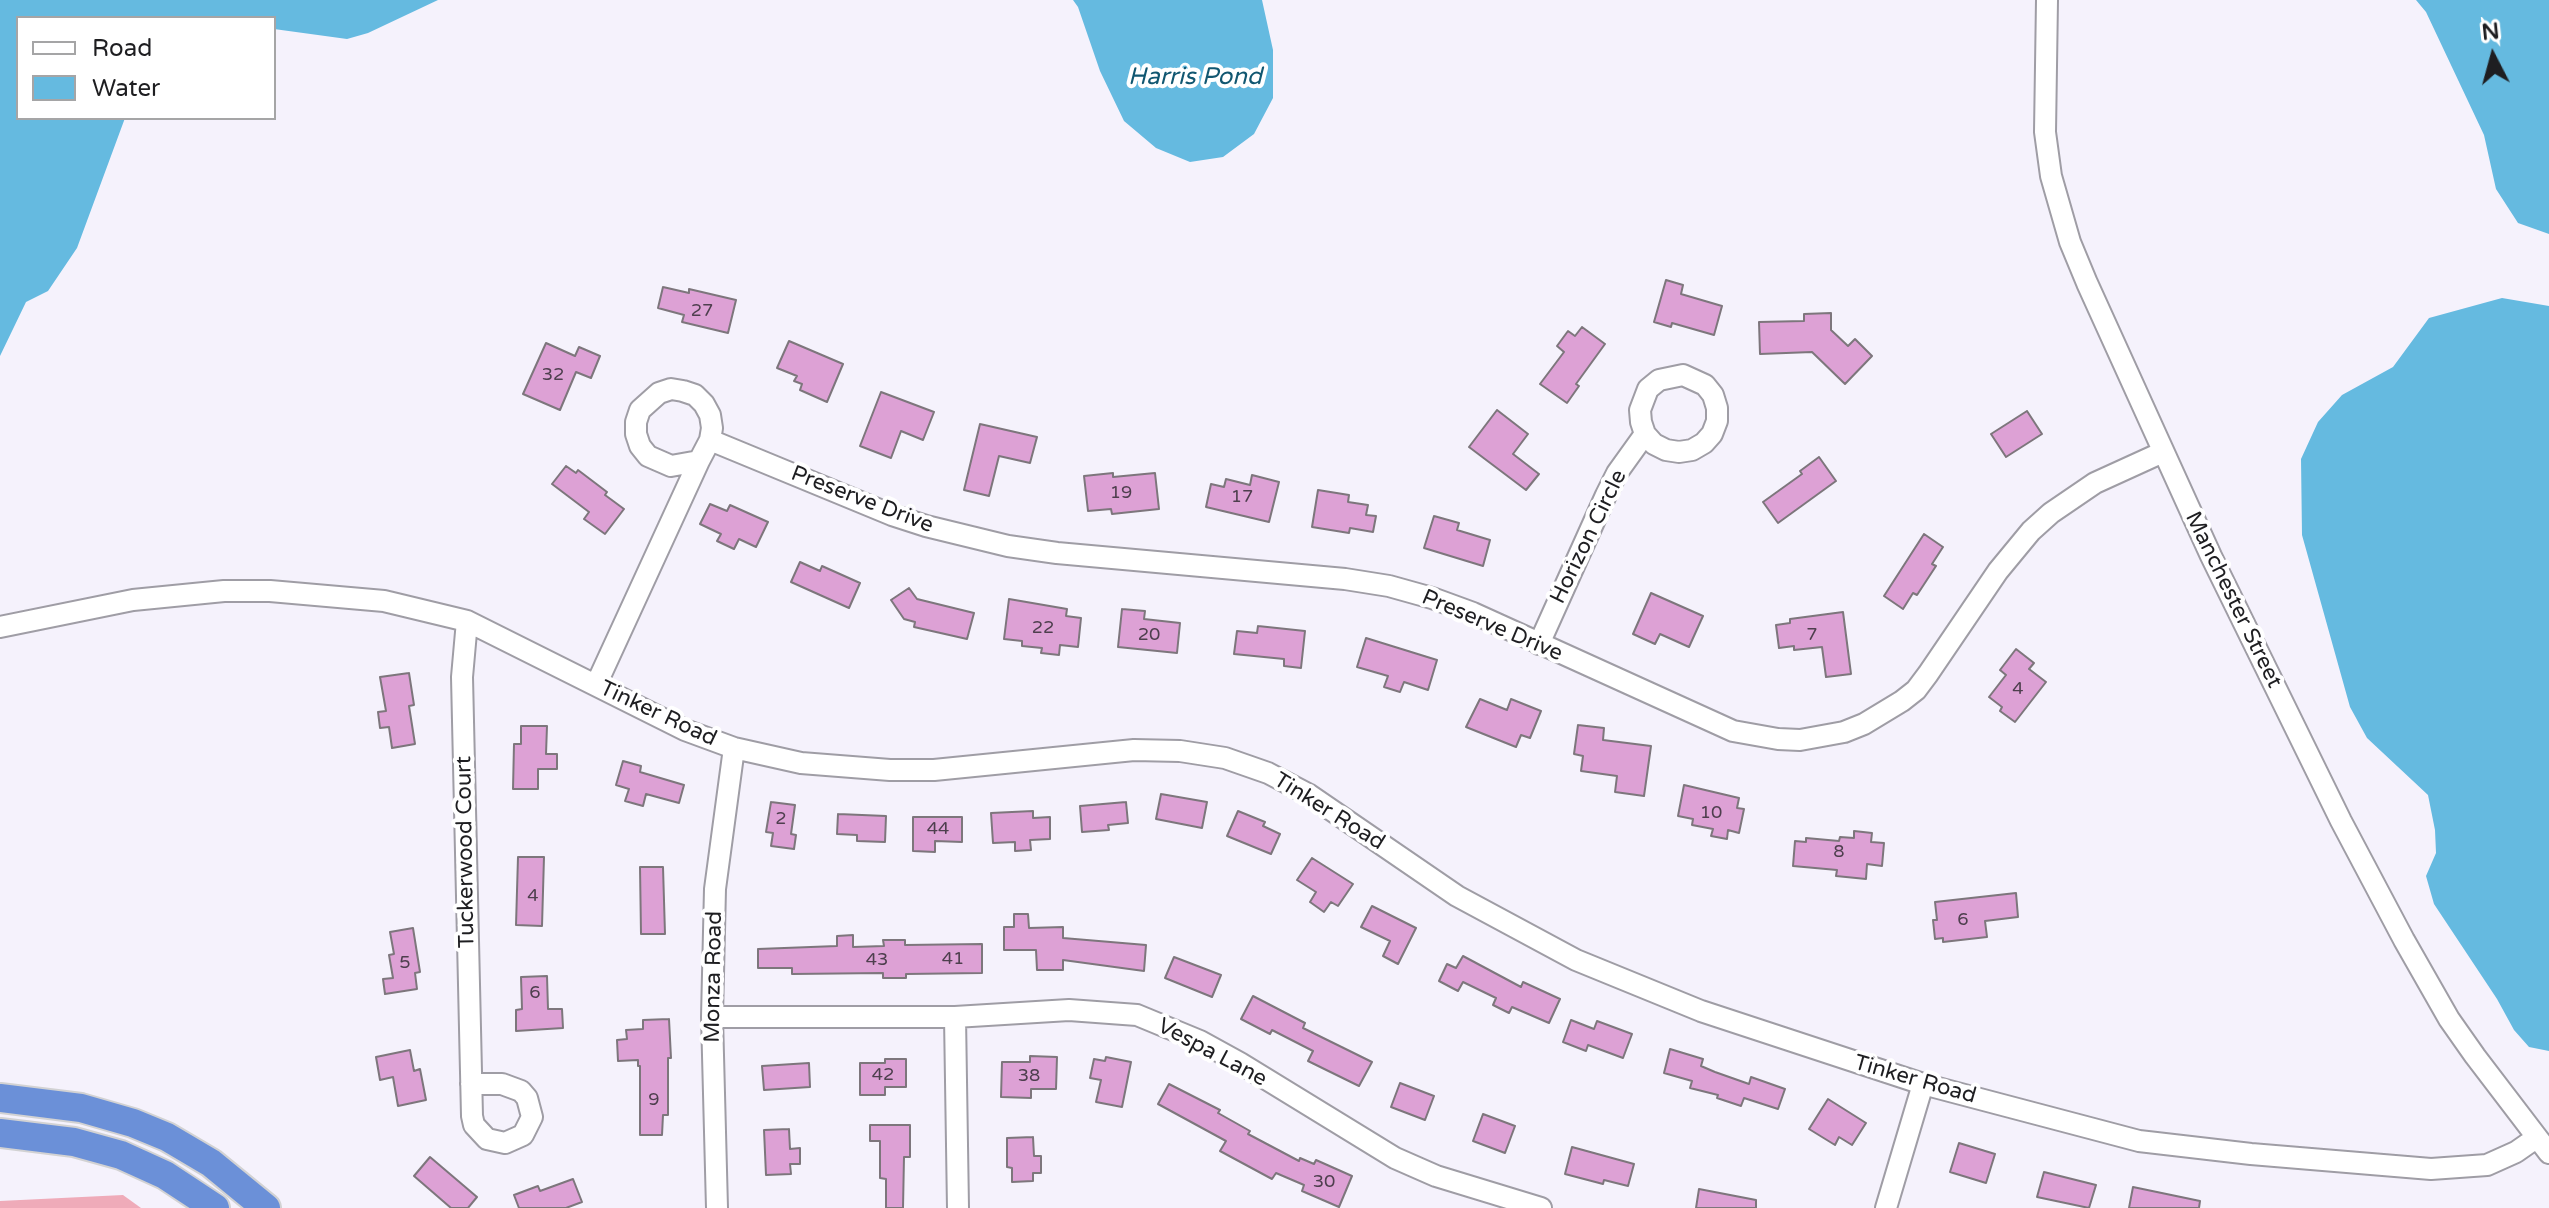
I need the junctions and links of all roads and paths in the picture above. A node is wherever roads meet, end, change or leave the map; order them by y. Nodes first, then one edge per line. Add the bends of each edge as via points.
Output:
1 (2047, 0) edge
2 (1645, 434) dead end
3 (710, 440) junction
4 (2163, 452) junction
5 (699, 461) junction
6 (467, 621) junction
7 (0, 627) edge
8 (1539, 644) junction
9 (596, 685) junction
10 (734, 748) junction
11 (712, 1017) junction
12 (955, 1017) junction
13 (471, 1084) dead end
14 (1923, 1084) junction
15 (0, 1098) edge
16 (0, 1133) edge
17 (2542, 1145) edge
18 (215, 1208) edge
19 (266, 1208) edge
20 (717, 1208) edge
21 (958, 1208) edge
22 (1541, 1208) edge
23 (1886, 1208) edge

1 - 4 street, Manchester Street via 2045,132 2051,176 2070,242
2 - 8 street, Horizon Circle via 1617,473
3 - 5 street
3 - 5 street via 710,415 695,395 671,389 640,410 636,434 648,456 671,466
3 - 8 street, Preserve Drive via 892,515 965,537 1057,553 1389,586 1473,613
4 - 8 street, Preserve Drive via 2095,483 2051,513 2014,550 1916,690 1885,713 1844,732 1800,740 1733,731
4 - 17 street, Manchester Street via 2404,940 2449,1019
5 - 9 street
6 - 7 street, Tinker Road via 384,601 224,591 133,600
6 - 9 street, Tinker Road
6 - 13 street, Tuckerwood Court via 462,677
9 - 10 street, Tinker Road via 664,721
10 - 11 street, Monza Road via 715,889
10 - 14 street, Tinker Road via 801,763 890,770 1000,765 1134,750 1225,758 1308,794 1457,896 1576,960 1701,1011
11 - 12 street, Vespa Lane
11 - 20 street, Monza Road
12 - 21 street
12 - 22 street, Vespa Lane via 1069,1010 1137,1015 1240,1063 1395,1158
14 - 17 street, Tinker Road via 2139,1141 2251,1154 2431,1169 2487,1165
14 - 23 street
15 - 19 highway via 81,1108 133,1123 197,1154
16 - 18 highway via 74,1142 121,1155 165,1175

